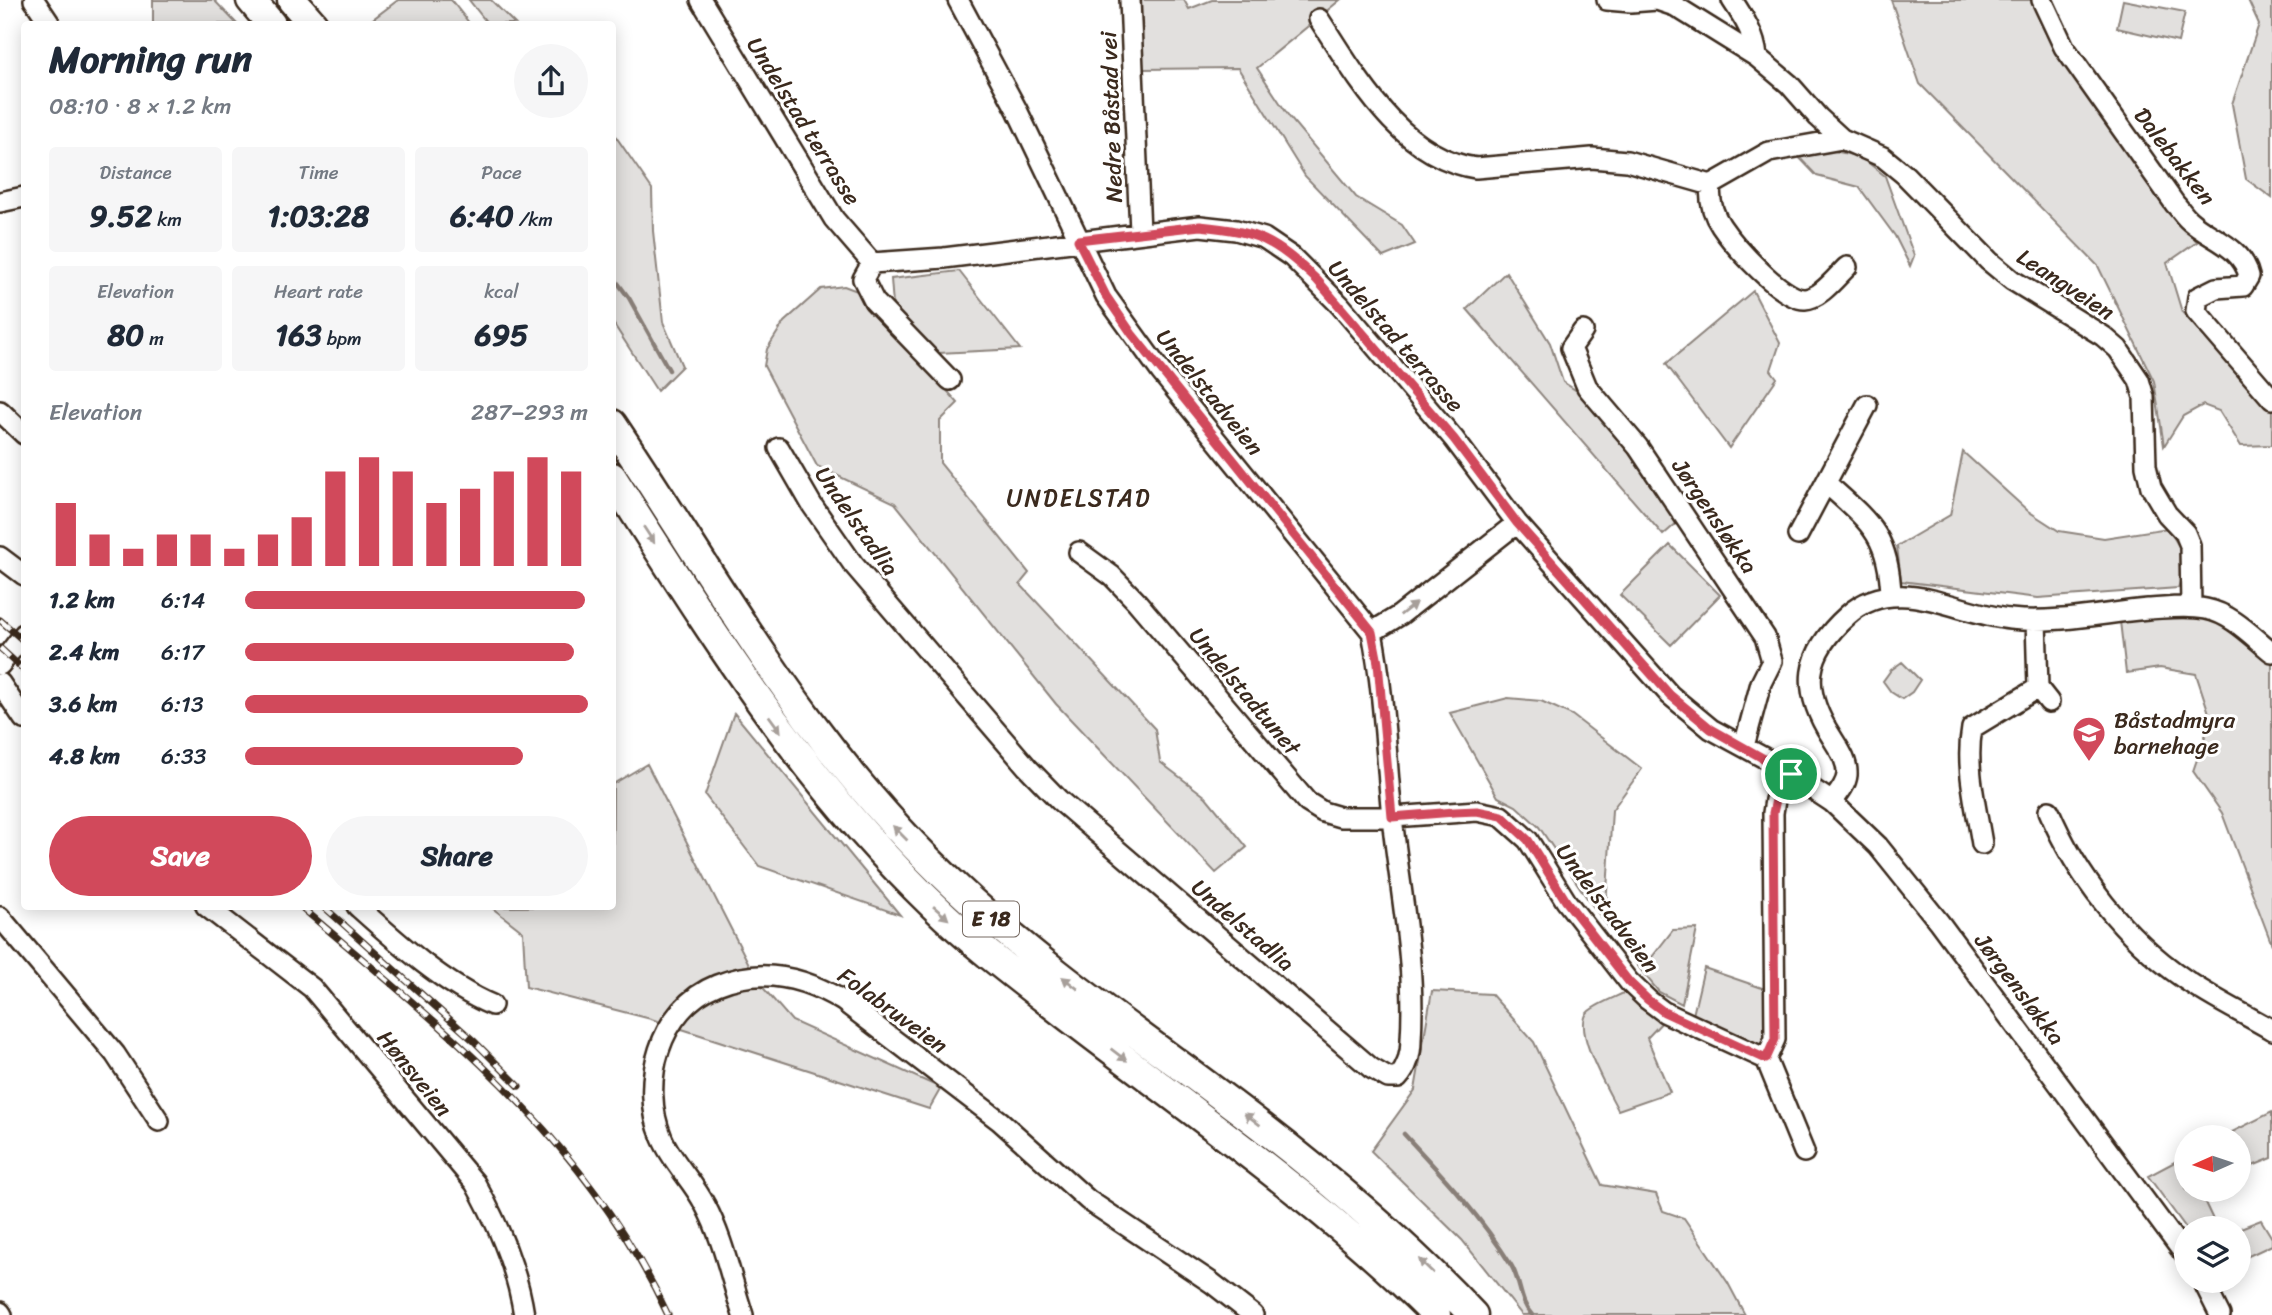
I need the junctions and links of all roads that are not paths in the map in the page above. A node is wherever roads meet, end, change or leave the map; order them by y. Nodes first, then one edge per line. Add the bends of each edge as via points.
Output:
1 (34, 0) edge
2 (250, 0) edge
3 (292, 0) edge
4 (701, 0) edge
5 (958, 0) edge
6 (1130, 0) edge
7 (1607, 0) edge
8 (1732, 0) edge
9 (2042, 0) edge
10 (1319, 19) dead end
11 (48, 21) edge
12 (268, 21) edge
13 (310, 21) edge
14 (1756, 57) junction
15 (1842, 139) junction
16 (1712, 185) junction
17 (21, 198) edge
18 (0, 202) edge
19 (1140, 232) junction
20 (1078, 240) junction
21 (872, 263) junction
22 (1847, 267) dead end
23 (1583, 331) dead end
24 (950, 380) dead end
25 (2272, 399) edge
26 (1867, 405) dead end
27 (0, 411) edge
28 (616, 430) edge
29 (21, 431) edge
30 (779, 448) dead end
31 (616, 483) edge
32 (1826, 483) junction
33 (1517, 523) junction
34 (1798, 535) dead end
35 (1080, 552) dead end
36 (0, 558) edge
37 (21, 573) edge
38 (1891, 595) junction
39 (2190, 607) junction
40 (2036, 620) junction
41 (1372, 632) junction
42 (21, 639) edge
43 (2272, 652) edge
44 (0, 666) edge
45 (0, 682) edge
46 (21, 714) edge
47 (1744, 746) junction
48 (1791, 774) junction
49 (1832, 802) junction
50 (2049, 811) dead end
51 (1392, 817) junction
52 (1982, 844) dead end
53 (211, 910) edge
54 (361, 910) edge
55 (0, 917) edge
56 (492, 1005) dead end
57 (2272, 1030) edge
58 (1766, 1059) junction
59 (159, 1121) dead end
60 (1804, 1153) dead end
61 (2174, 1240) edge
62 (2209, 1293) edge
63 (524, 1315) edge
64 (743, 1315) edge
65 (1253, 1315) edge
66 (1436, 1315) edge
67 (1473, 1315) edge
68 (2220, 1315) edge

1 - 11 street
2 - 12 highway
3 - 13 highway
4 - 21 street, Undelstad terrasse via 834,219
5 - 20 street, Undelstadveien via 1017,110
6 - 19 street, Nedre Båstad vei
7 - 14 street, Leangveien via 1675,6
8 - 14 street via 1748,26
9 - 25 street, Dalebakken via 2064,47 2175,204 2246,266 2249,276 2243,286 2207,291 2198,297 2196,311
10 - 16 street via 1361,85 1439,158 1476,168 1592,158 1627,161
14 - 15 street, Leangveien
15 - 16 street via 1769,152
15 - 39 street, Leangveien via 1883,157 1989,261 2102,336 2130,365 2144,397 2151,487 2190,545
16 - 22 street via 1711,202 1721,227 1793,298 1819,294
17 - 18 street
19 - 20 street, Undelstad terrasse
19 - 33 street, Undelstad terrasse via 1200,226 1236,230 1264,238 1293,257 1454,439
20 - 21 street, Undelstad terrasse
20 - 41 street, Undelstadveien via 1106,296 1132,334
21 - 24 street via 863,279 874,300
23 - 47 street, Jørgensløkka via 1570,348 1587,387 1638,447 1765,637 1772,661 1760,683
26 - 32 street
27 - 29 street
67 -> 28 highway, E 18 via 1396,1237 1330,1180 1009,935 895,828 844,769 757,650
30 - 51 street, Undelstadlia via 853,564 1059,800 1371,1068 1398,1078 1405,1070 1412,1041 1412,975
31 -> 66 highway, E 18 via 775,725 822,785 934,907 992,957 1311,1202
32 - 34 street
32 - 38 street via 1876,532 1886,553
41 -> 33 street
33 - 47 street, Jørgensløkka via 1670,695 1711,729
35 - 51 street, Undelstadtunet via 1138,602 1307,802 1340,817
36 - 37 street
38 - 40 street via 1917,596 1980,615
38 - 49 street via 1847,616 1814,661 1810,683 1814,706 1847,767 1847,778
39 - 40 street
39 - 43 street via 2222,614
40 - 52 street via 2044,695 1972,728 1970,769
41 - 51 street, Undelstadlia
42 - 44 street
45 - 46 street
47 - 48 street, Jørgensløkka
48 - 49 street, Jørgensløkka
48 - 58 street via 1778,791 1773,813 1775,1039
49 - 61 street, Jørgensløkka via 1878,846 1939,922
50 - 57 street via 2067,851 2141,945 2185,979
51 - 58 street, Undelstadveien via 1477,811 1502,816 1528,840 1566,901 1648,1000 1664,1012
53 - 63 street, Hønsveien via 312,988 475,1183 514,1269
54 - 56 street via 466,994
55 - 59 street via 115,1054
58 - 60 street
62 - 68 street
64 - 65 street, Folabruveien via 706,1206 663,1140 655,1119 652,1083 660,1048 684,1007 713,986 758,975 817,985 843,1001 1000,1121 1088,1200

